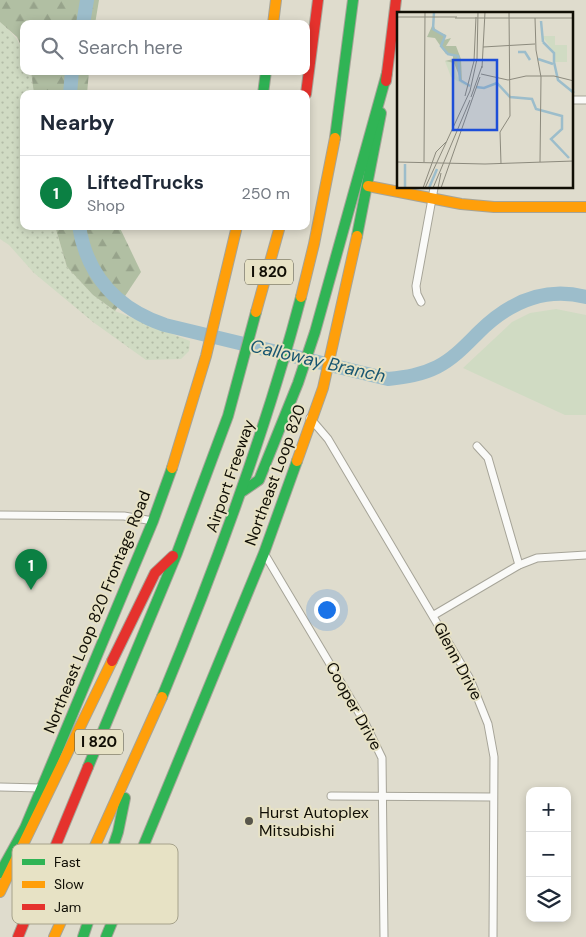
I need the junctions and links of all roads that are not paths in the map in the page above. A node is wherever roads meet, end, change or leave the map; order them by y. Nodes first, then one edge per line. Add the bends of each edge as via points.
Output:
1 (276, 0) edge
2 (318, 0) edge
3 (353, 0) edge
4 (396, 0) edge
5 (274, 20) edge
6 (310, 63) edge
7 (387, 73) junction
8 (265, 75) edge
9 (308, 75) edge
10 (264, 90) edge
11 (307, 90) edge
12 (368, 186) junction
13 (434, 189) edge
14 (432, 198) junction
15 (586, 207) edge
16 (235, 230) edge
17 (279, 230) edge
18 (421, 302) dead end
19 (310, 418) junction
20 (477, 446) dead end
21 (243, 491) junction
22 (0, 515) edge
23 (153, 520) junction
24 (177, 553) junction
25 (264, 553) junction
26 (586, 555) edge
27 (519, 565) junction
28 (434, 615) junction
29 (130, 776) junction
30 (0, 787) edge
31 (41, 788) junction
32 (384, 795) junction
33 (331, 796) dead end
34 (493, 797) junction
35 (15, 844) edge
36 (23, 844) edge
37 (55, 844) edge
38 (98, 844) edge
39 (114, 844) edge
40 (144, 844) edge
41 (12, 850) edge
42 (12, 867) edge
43 (0, 873) edge
44 (0, 892) edge
45 (60, 924) edge
46 (87, 924) edge
47 (111, 924) edge
48 (54, 937) edge
49 (83, 937) edge
50 (106, 937) edge
51 (384, 937) edge
52 (492, 937) edge

1 - 5 main road
2 - 6 main road
3 - 21 main road, Airport Freeway / I 820 via 335,136 314,250 294,329
4 - 7 main road, Northeast Loop 820
7 - 12 main road, Northeast Loop 820
7 - 21 main road via 298,383 259,480
8 - 10 main road
9 - 11 main road
12 - 14 main road
12 - 19 main road, Northeast Loop 820 via 336,338 323,388
13 - 14 street
14 - 15 main road via 494,206
14 - 18 street via 416,286
16 - 23 main road, Northeast Loop 820 Frontage Road via 206,356 179,449
17 - 24 main road, Airport Freeway / I 820 via 228,416
19 - 25 main road, Northeast Loop 820
19 - 28 street, Glenn Drive via 328,439
20 - 27 street via 488,458
21 - 29 main road, Airport Freeway / I 820 via 174,674
22 - 23 street via 124,516
23 - 31 main road, Northeast Loop 820 Frontage Road
24 - 36 main road via 155,573
24 - 37 main road, Airport Freeway / I 820
25 - 32 street, Cooper Drive via 378,744
25 - 40 main road, Northeast Loop 820
26 - 27 street via 537,558
27 - 28 street
28 - 34 street, Glenn Drive via 470,678 488,724 494,757
29 - 38 main road, Airport Freeway / I 820
29 - 39 main road
30 - 31 street
31 - 35 main road, Northeast Loop 820 Frontage Road
32 - 33 street
32 - 34 street
32 - 51 street, Cooper Drive
34 - 52 street, Glenn Drive
41 - 43 main road, Northeast Loop 820 Frontage Road
42 - 44 main road
45 - 48 main road, Airport Freeway / I 820
46 - 49 main road
47 - 50 main road, Northeast Loop 820

